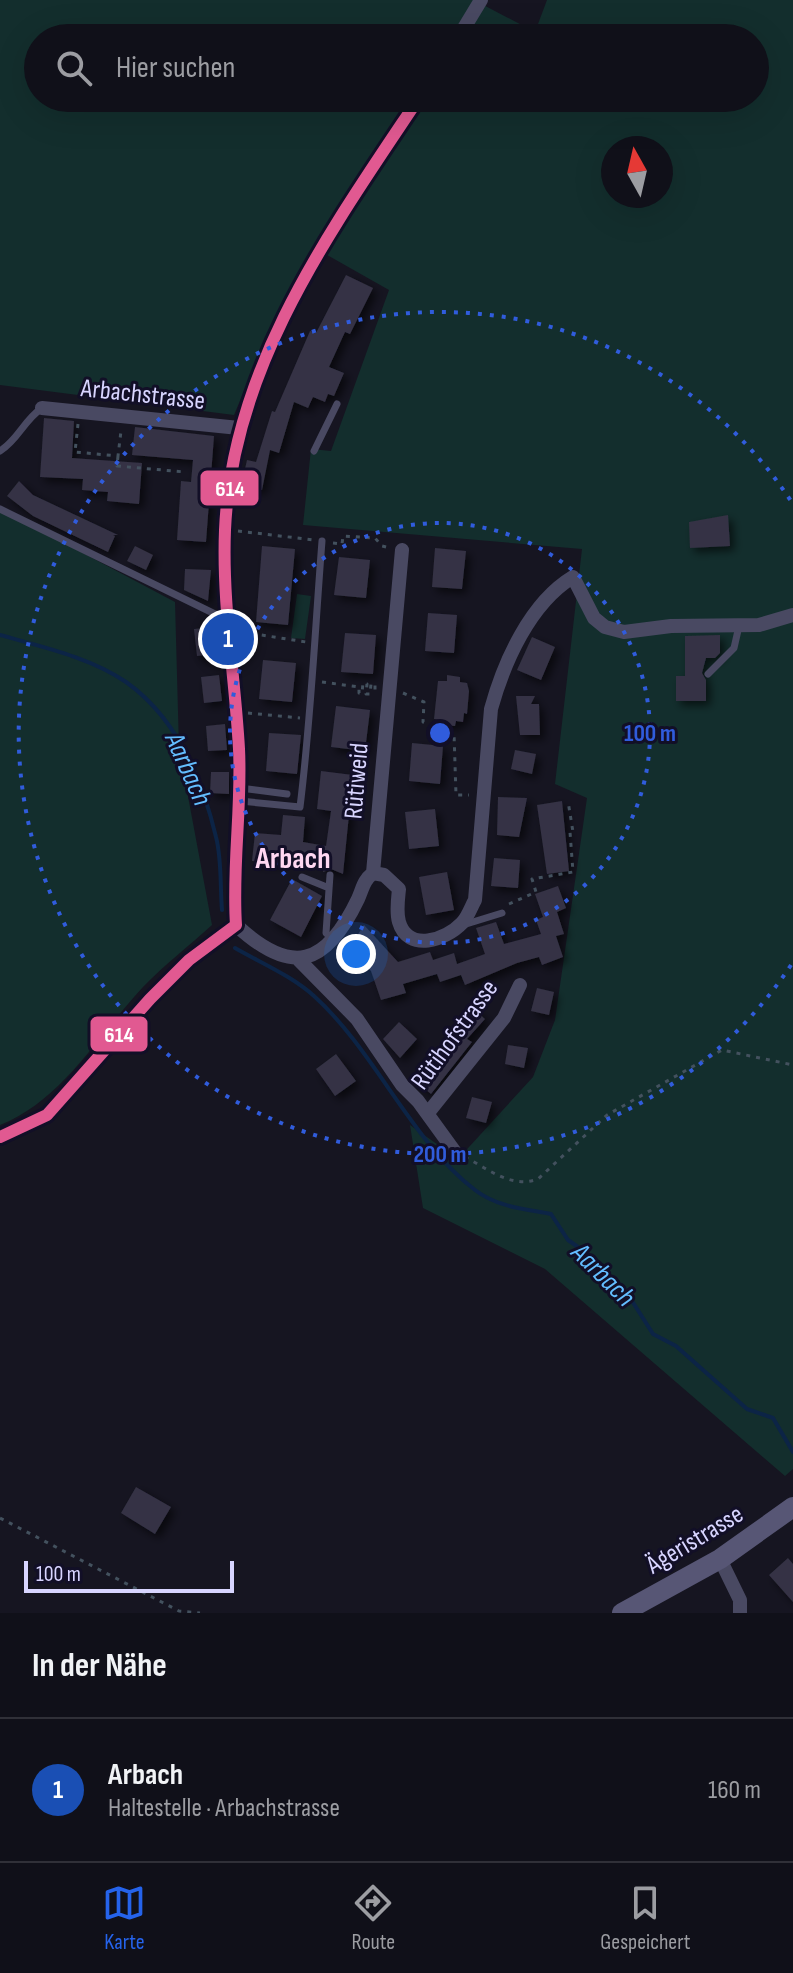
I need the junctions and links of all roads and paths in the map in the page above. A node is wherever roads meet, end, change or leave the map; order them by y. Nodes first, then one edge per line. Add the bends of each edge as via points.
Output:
1 (481, 0) edge
2 (466, 24) edge
3 (410, 112) edge
4 (337, 404) dead end
5 (42, 408) joint
6 (79, 412) junction
7 (123, 417) junction
8 (239, 428) junction
9 (0, 451) edge
10 (314, 451) dead end
11 (118, 456) junction
12 (185, 472) dead end
13 (0, 509) edge
14 (235, 531) dead end
15 (300, 538) dead end
16 (322, 541) dead end
17 (342, 544) dead end
18 (382, 546) dead end
19 (402, 550) dead end
20 (227, 615) junction
21 (793, 615) edge
22 (739, 626) junction
23 (240, 632) dead end
24 (296, 640) dead end
25 (708, 674) dead end
26 (325, 683) dead end
27 (394, 691) dead end
28 (373, 695) dead end
29 (248, 713) dead end
30 (293, 718) dead end
31 (240, 794) junction
32 (287, 794) dead end
33 (478, 795) dead end
34 (568, 801) dead end
35 (373, 873) junction
36 (330, 875) dead end
37 (302, 877) dead end
38 (329, 888) junction
39 (536, 892) dead end
40 (502, 913) dead end
41 (236, 925) junction
42 (457, 927) junction
43 (332, 939) junction
44 (299, 960) junction
45 (520, 985) dead end
46 (793, 1065) edge
47 (428, 1113) junction
48 (0, 1137) edge
49 (455, 1152) joint
50 (793, 1507) edge
51 (0, 1518) edge
52 (720, 1559) junction
53 (200, 1613) edge
54 (622, 1613) edge
55 (740, 1613) edge

1 - 2 street
3 - 8 street, Arbachstrasse via 287,307
4 - 10 lane
5 - 6 street, Arbachstrasse
5 - 9 lane
6 - 7 street, Arbachstrasse
6 - 11 path via 75,452
7 - 8 street, Arbachstrasse
7 - 11 path
8 - 20 street, Arbachstrasse via 225,529
11 - 12 path via 117,466
13 - 20 lane via 215,614
14 - 15 path
16 - 31 lane via 300,807
17 - 18 path via 343,536 375,538
19 - 35 street, Rütiweid
20 - 31 street, Arbachstrasse
21 - 22 street
22 - 25 lane via 734,648
22 - 42 street via 624,632 594,618 573,577 556,587 525,630 495,694 475,900
23 - 24 path
26 - 28 path via 359,687 359,693 367,684 366,694 375,684
27 - 33 path via 424,702 423,722 454,733 456,795
29 - 30 path
31 - 32 lane
31 - 41 street, Arbachstrasse
34 - 39 path via 573,872 532,879
35 - 42 street via 384,875 399,889 398,918 403,932 413,939 430,941
35 - 43 street, Rütiweid
36 - 38 lane
37 - 38 lane
38 - 43 lane via 326,933
40 - 42 lane
41 - 44 street
41 - 48 street via 189,960 150,999 58,1106
43 - 44 street, Rütiweid via 316,955
44 - 47 street, Rütihofstrasse via 357,1019
45 - 47 street, Rütihofstrasse via 504,1018
46 - 49 path via 722,1050 607,1115 538,1179 527,1183 514,1182
47 - 49 street, Rütihofstrasse
50 - 52 main road, Ägeristrasse
51 - 53 path via 179,1611
52 - 54 main road, Ägeristrasse
52 - 55 street via 740,1600

